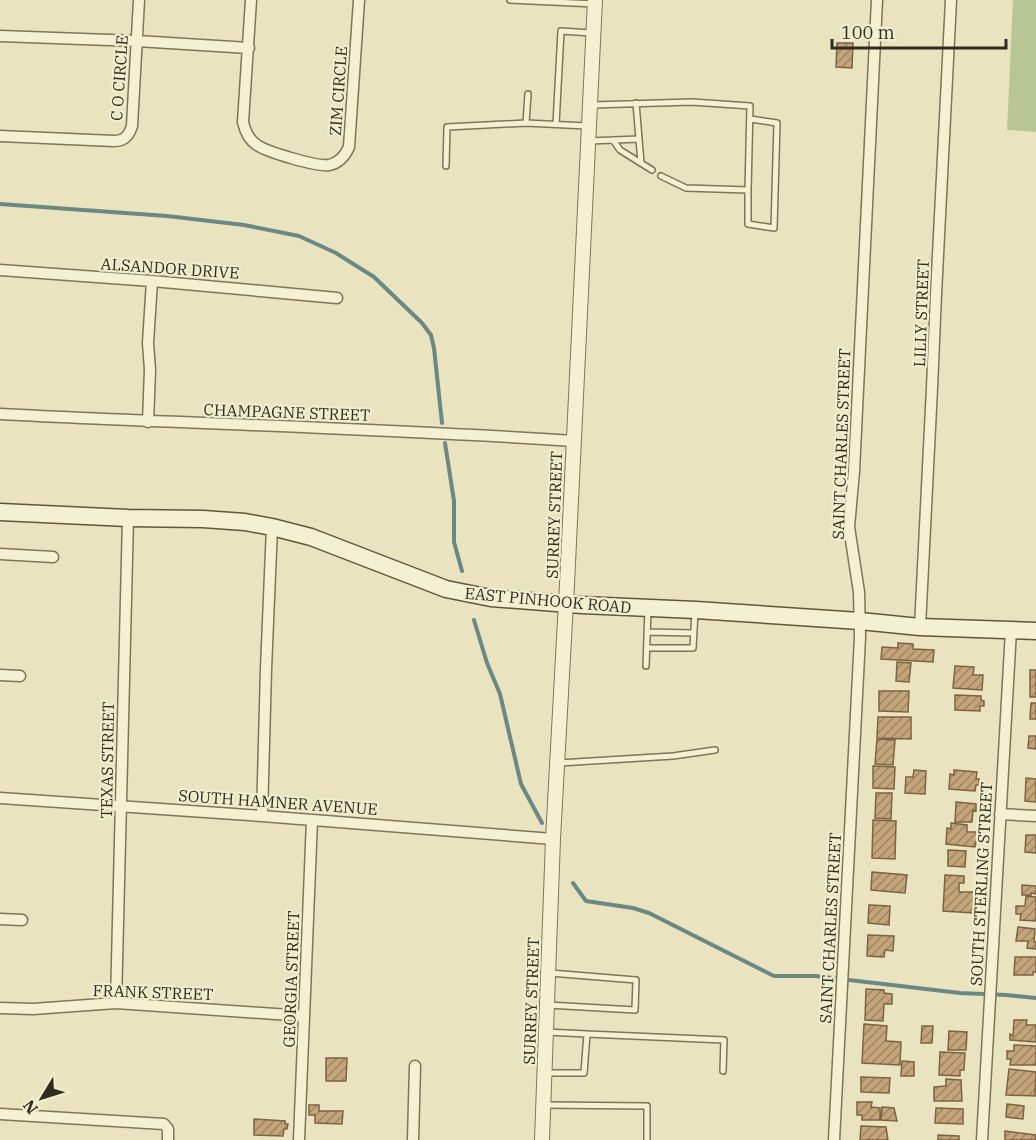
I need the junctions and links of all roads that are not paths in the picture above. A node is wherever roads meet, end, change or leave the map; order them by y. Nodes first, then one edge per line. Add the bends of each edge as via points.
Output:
1 (139, 0) edge
2 (251, 0) edge
3 (359, 0) edge
4 (510, 0) edge
5 (877, 0) edge
6 (951, 0) edge
7 (595, 2) edge
8 (594, 33) junction
9 (0, 36) edge
10 (137, 41) junction
11 (249, 48) junction
12 (528, 94) dead end
13 (636, 103) junction
14 (590, 105) junction
15 (750, 119) junction
16 (526, 123) junction
17 (556, 124) junction
18 (589, 126) junction
19 (0, 136) edge
20 (639, 139) junction
21 (613, 140) junction
22 (588, 141) junction
23 (641, 162) junction
24 (446, 166) dead end
25 (652, 170) dead end
26 (661, 176) dead end
27 (748, 190) junction
28 (0, 270) edge
29 (152, 281) junction
30 (337, 298) dead end
31 (0, 414) edge
32 (148, 422) junction
33 (573, 441) junction
34 (0, 512) edge
35 (128, 518) junction
36 (272, 527) junction
37 (0, 554) edge
38 (53, 557) dead end
39 (566, 604) junction
40 (648, 608) junction
41 (696, 610) junction
42 (860, 621) junction
43 (920, 627) junction
44 (1011, 630) junction
45 (647, 632) junction
46 (1036, 632) edge
47 (694, 633) junction
48 (647, 648) junction
49 (646, 666) dead end
50 (0, 675) edge
51 (20, 676) dead end
52 (715, 750) dead end
53 (557, 764) junction
54 (0, 798) edge
55 (120, 806) junction
56 (1000, 814) junction
57 (262, 816) junction
58 (1036, 816) edge
59 (312, 820) junction
60 (553, 839) junction
61 (0, 919) edge
62 (22, 920) dead end
63 (548, 973) junction
64 (116, 1003) junction
65 (547, 1005) junction
66 (0, 1008) edge
67 (304, 1016) junction
68 (546, 1032) junction
69 (586, 1034) junction
70 (415, 1066) dead end
71 (723, 1071) dead end
72 (544, 1073) junction
73 (543, 1105) junction
74 (0, 1114) edge
75 (168, 1134) edge
76 (299, 1140) edge
77 (413, 1140) edge
78 (542, 1140) edge
79 (647, 1140) edge
80 (834, 1140) edge
81 (982, 1140) edge

1 - 10 street, C O CIRCLE
2 - 11 street, ZIM CIRCLE
3 - 11 street, ZIM CIRCLE via 350,139 346,153 336,163 319,165 266,150 251,140 243,122
4 - 7 lane
5 - 42 street, SAINT CHARLES STREET via 849,527
6 - 43 street, LILLY STREET
7 - 8 street, SURREY STREET
8 - 14 street, SURREY STREET
8 - 17 lane via 561,31
9 - 10 street
10 - 11 street
10 - 19 street, C O CIRCLE via 132,126 126,138 114,141
12 - 16 lane
13 - 14 lane
13 - 15 lane via 750,106
13 - 20 lane
14 - 18 street, SURREY STREET
15 - 27 lane
15 - 27 lane via 777,123 774,228 748,224
16 - 17 lane
16 - 24 lane via 447,126
17 - 18 lane
18 - 22 street, SURREY STREET
20 - 21 lane
20 - 23 lane
21 - 22 lane
21 - 23 lane via 620,150
22 - 33 street, SURREY STREET
23 - 25 lane
26 - 27 lane via 686,188
28 - 29 street, ALSANDOR DRIVE
29 - 30 street, ALSANDOR DRIVE
29 - 32 street
31 - 32 street, CHAMPAGNE STREET
32 - 33 street, CHAMPAGNE STREET
33 - 39 street, SURREY STREET
34 - 35 main road, EAST PINHOOK ROAD
35 - 36 main road, EAST PINHOOK ROAD via 203,519
35 - 55 street, TEXAS STREET
36 - 39 main road, EAST PINHOOK ROAD via 311,537 459,593
36 - 57 street
37 - 38 street
39 - 40 main road, EAST PINHOOK ROAD
39 - 53 street, SURREY STREET
40 - 41 main road, EAST PINHOOK ROAD
40 - 45 lane
41 - 42 main road, EAST PINHOOK ROAD
41 - 47 lane
42 - 43 main road, EAST PINHOOK ROAD
42 - 80 street, SAINT CHARLES STREET
43 - 44 main road, EAST PINHOOK ROAD
44 - 46 main road, EAST PINHOOK ROAD
44 - 56 street, SOUTH STERLING STREET
45 - 47 lane
45 - 48 lane
47 - 48 lane via 693,648
48 - 49 lane
50 - 51 street
52 - 53 lane
53 - 60 street, SURREY STREET
54 - 55 street, SOUTH HAMNER AVENUE
55 - 57 street, SOUTH HAMNER AVENUE
55 - 64 street, TEXAS STREET
56 - 58 street
56 - 81 street, SOUTH STERLING STREET
57 - 59 street, SOUTH HAMNER AVENUE
59 - 60 street, SOUTH HAMNER AVENUE
59 - 67 street, GEORGIA STREET
60 - 63 street, SURREY STREET
61 - 62 street
63 - 65 street, SURREY STREET
63 - 65 lane via 636,980 636,990 635,1010
64 - 66 street, FRANK STREET
64 - 67 street, FRANK STREET
65 - 68 street, SURREY STREET
67 - 76 street, GEORGIA STREET
68 - 69 lane
68 - 72 street, SURREY STREET
69 - 71 lane via 724,1040
69 - 72 lane via 584,1074
70 - 77 street
72 - 73 street, SURREY STREET
73 - 78 street, SURREY STREET
73 - 79 lane via 647,1106
74 - 75 street via 164,1124

